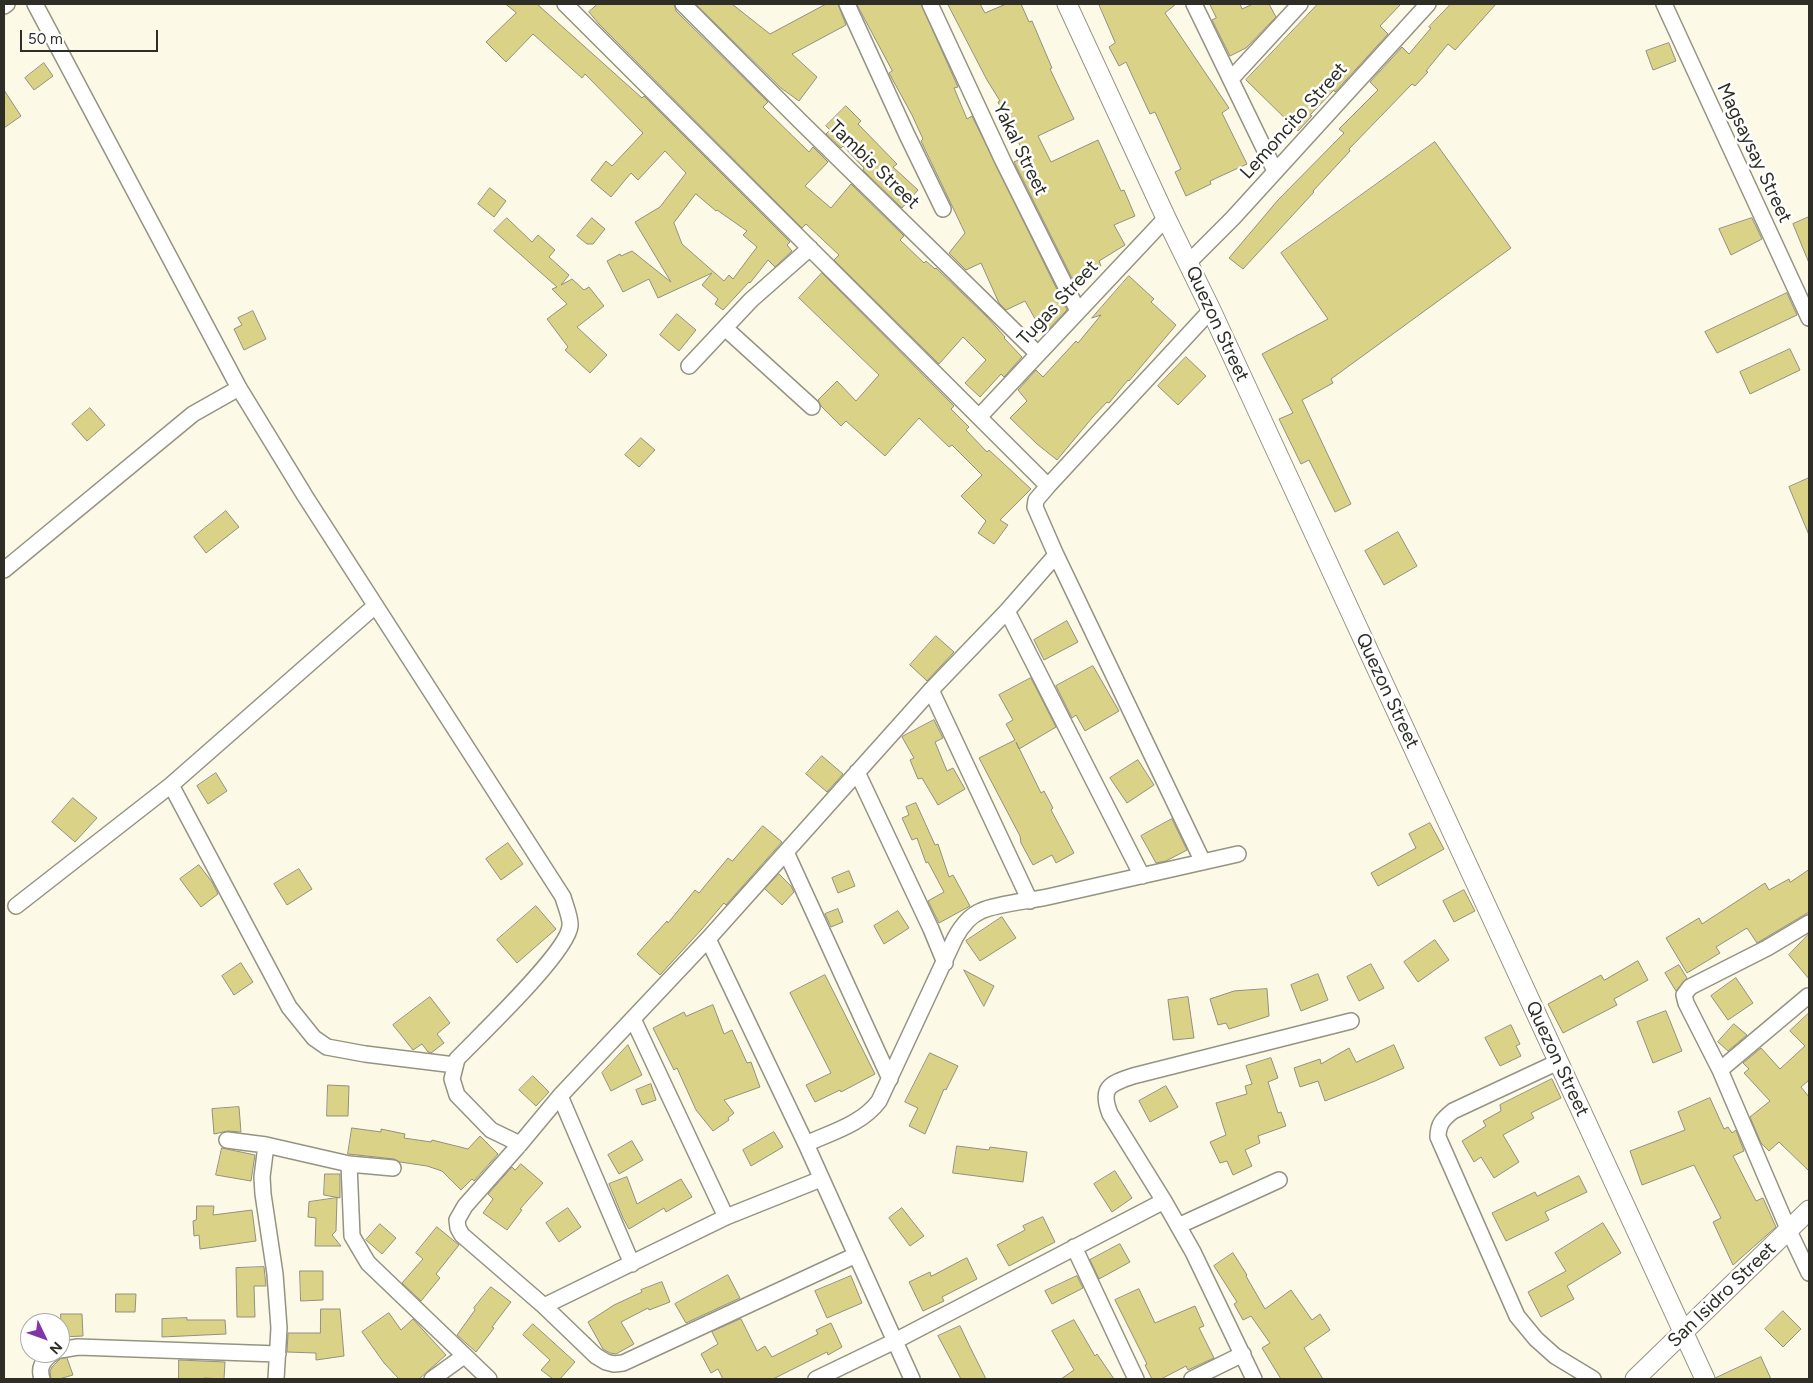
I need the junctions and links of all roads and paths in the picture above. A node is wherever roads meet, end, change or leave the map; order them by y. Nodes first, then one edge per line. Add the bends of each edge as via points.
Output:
1 (7, 4) edge
2 (35, 4) edge
3 (565, 4) edge
4 (683, 4) edge
5 (847, 4) edge
6 (930, 4) edge
7 (1067, 4) edge
8 (1194, 4) edge
9 (1428, 4) edge
10 (1664, 4) edge
11 (4, 6) edge
12 (1295, 6) edge
13 (1230, 79) junction
14 (1275, 171) junction
15 (943, 209) dead end
16 (1166, 218) junction
17 (810, 248) junction
18 (1188, 263) junction
19 (1078, 310) junction
20 (1211, 310) junction
21 (1809, 318) edge
22 (725, 328) junction
23 (1038, 354) junction
24 (689, 366) dead end
25 (239, 388) junction
26 (812, 408) dead end
27 (979, 416) junction
28 (1048, 486) junction
29 (1056, 555) junction
30 (4, 570) edge
31 (375, 606) junction
32 (1007, 610) junction
33 (931, 690) junction
34 (857, 772) junction
35 (172, 785) junction
36 (786, 852) junction
37 (1238, 854) dead end
38 (1203, 862) junction
39 (1142, 876) junction
40 (1030, 901) junction
41 (16, 906) dead end
42 (1809, 923) edge
43 (708, 939) junction
44 (945, 963) junction
45 (1808, 996) edge
46 (633, 1019) junction
47 (1351, 1021) dead end
48 (1558, 1062) junction
49 (456, 1065) junction
50 (1720, 1070) junction
51 (890, 1079) junction
52 (560, 1096) junction
53 (227, 1140) dead end
54 (520, 1144) junction
55 (806, 1144) junction
56 (266, 1145) junction
57 (349, 1164) junction
58 (393, 1168) dead end
59 (820, 1179) junction
60 (1279, 1180) dead end
61 (1164, 1201) junction
62 (1809, 1210) edge
63 (726, 1218) junction
64 (1178, 1226) junction
65 (1789, 1231) junction
66 (1074, 1248) junction
67 (856, 1255) junction
68 (632, 1264) junction
69 (1809, 1273) edge
70 (544, 1306) junction
71 (1684, 1333) junction
72 (895, 1341) junction
73 (70, 1348) edge
74 (278, 1354) junction
75 (1244, 1354) junction
76 (464, 1356) junction
77 (42, 1363) edge
78 (42, 1379) edge
79 (276, 1379) edge
80 (432, 1379) edge
81 (489, 1379) edge
82 (816, 1379) edge
83 (912, 1379) edge
84 (1136, 1379) edge
85 (1192, 1379) edge
86 (1254, 1379) edge
87 (1593, 1379) edge
88 (1635, 1379) edge
89 (1705, 1379) edge

1 - 11 street
2 - 25 street
3 - 17 street
4 - 23 street, Tambis Street
5 - 15 street
6 - 19 street, Yakal Street via 1003,161
7 - 16 street, Quezon Street
8 - 13 street
9 - 14 street, Lemoncito Street
10 - 21 street, Magsaysay Street
12 - 13 street
13 - 14 street
14 - 18 street, Lemoncito Street
16 - 18 street, Quezon Street
16 - 19 street, Tugas Street
17 - 22 street via 751,300
17 - 27 street
18 - 20 street, Quezon Street
19 - 23 street, Tugas Street
20 - 28 street
20 - 48 street, Quezon Street
22 - 24 street
22 - 26 street
23 - 27 street, Tugas Street
25 - 30 street via 193,414
25 - 31 street
27 - 28 street
28 - 29 street via 1036,500 1035,507
29 - 32 street
29 - 38 street
31 - 35 street
31 - 49 street via 562,897 571,925 566,940 550,961 457,1059
32 - 33 street
32 - 39 street
33 - 34 street
33 - 40 street
34 - 36 street
34 - 44 street
35 - 41 street
35 - 49 street via 289,1007 314,1038 327,1047
36 - 43 street
36 - 51 street
37 - 38 street
38 - 39 street
39 - 40 street
40 - 44 street via 980,911 970,918 958,932
42 - 50 street via 1768,948 1690,987 1684,996
43 - 46 street
43 - 55 street
44 - 51 street
45 - 50 street
46 - 52 street
46 - 63 street
47 - 61 street via 1132,1076 1110,1085 1105,1101 1110,1114
48 - 71 street, Quezon Street
48 - 87 street via 1453,1112 1438,1127 1438,1137 1517,1316 1555,1356
49 - 54 street via 452,1079 457,1095 491,1130
50 - 65 street
51 - 55 street via 871,1112
52 - 54 street
52 - 68 street
53 - 56 street
54 - 70 street via 465,1206 457,1220 458,1228
55 - 59 street
56 - 57 street
56 - 74 street via 262,1177 275,1274
57 - 58 street
57 - 76 street via 352,1236 368,1263
59 - 63 street
59 - 67 street
60 - 64 street
61 - 64 street
61 - 66 street
62 - 65 street, San Isidro Street
63 - 68 street
64 - 75 street
65 - 69 street
65 - 71 street, San Isidro Street
66 - 72 street
66 - 84 street
67 - 70 street via 623,1363 606,1362 596,1356
67 - 72 street
68 - 70 street
71 - 88 street, San Isidro Street
71 - 89 street, Quezon Street
72 - 82 street
72 - 83 street
73 - 74 street
74 - 79 street
75 - 85 street
75 - 86 street
76 - 80 street
76 - 81 street
77 - 78 street

